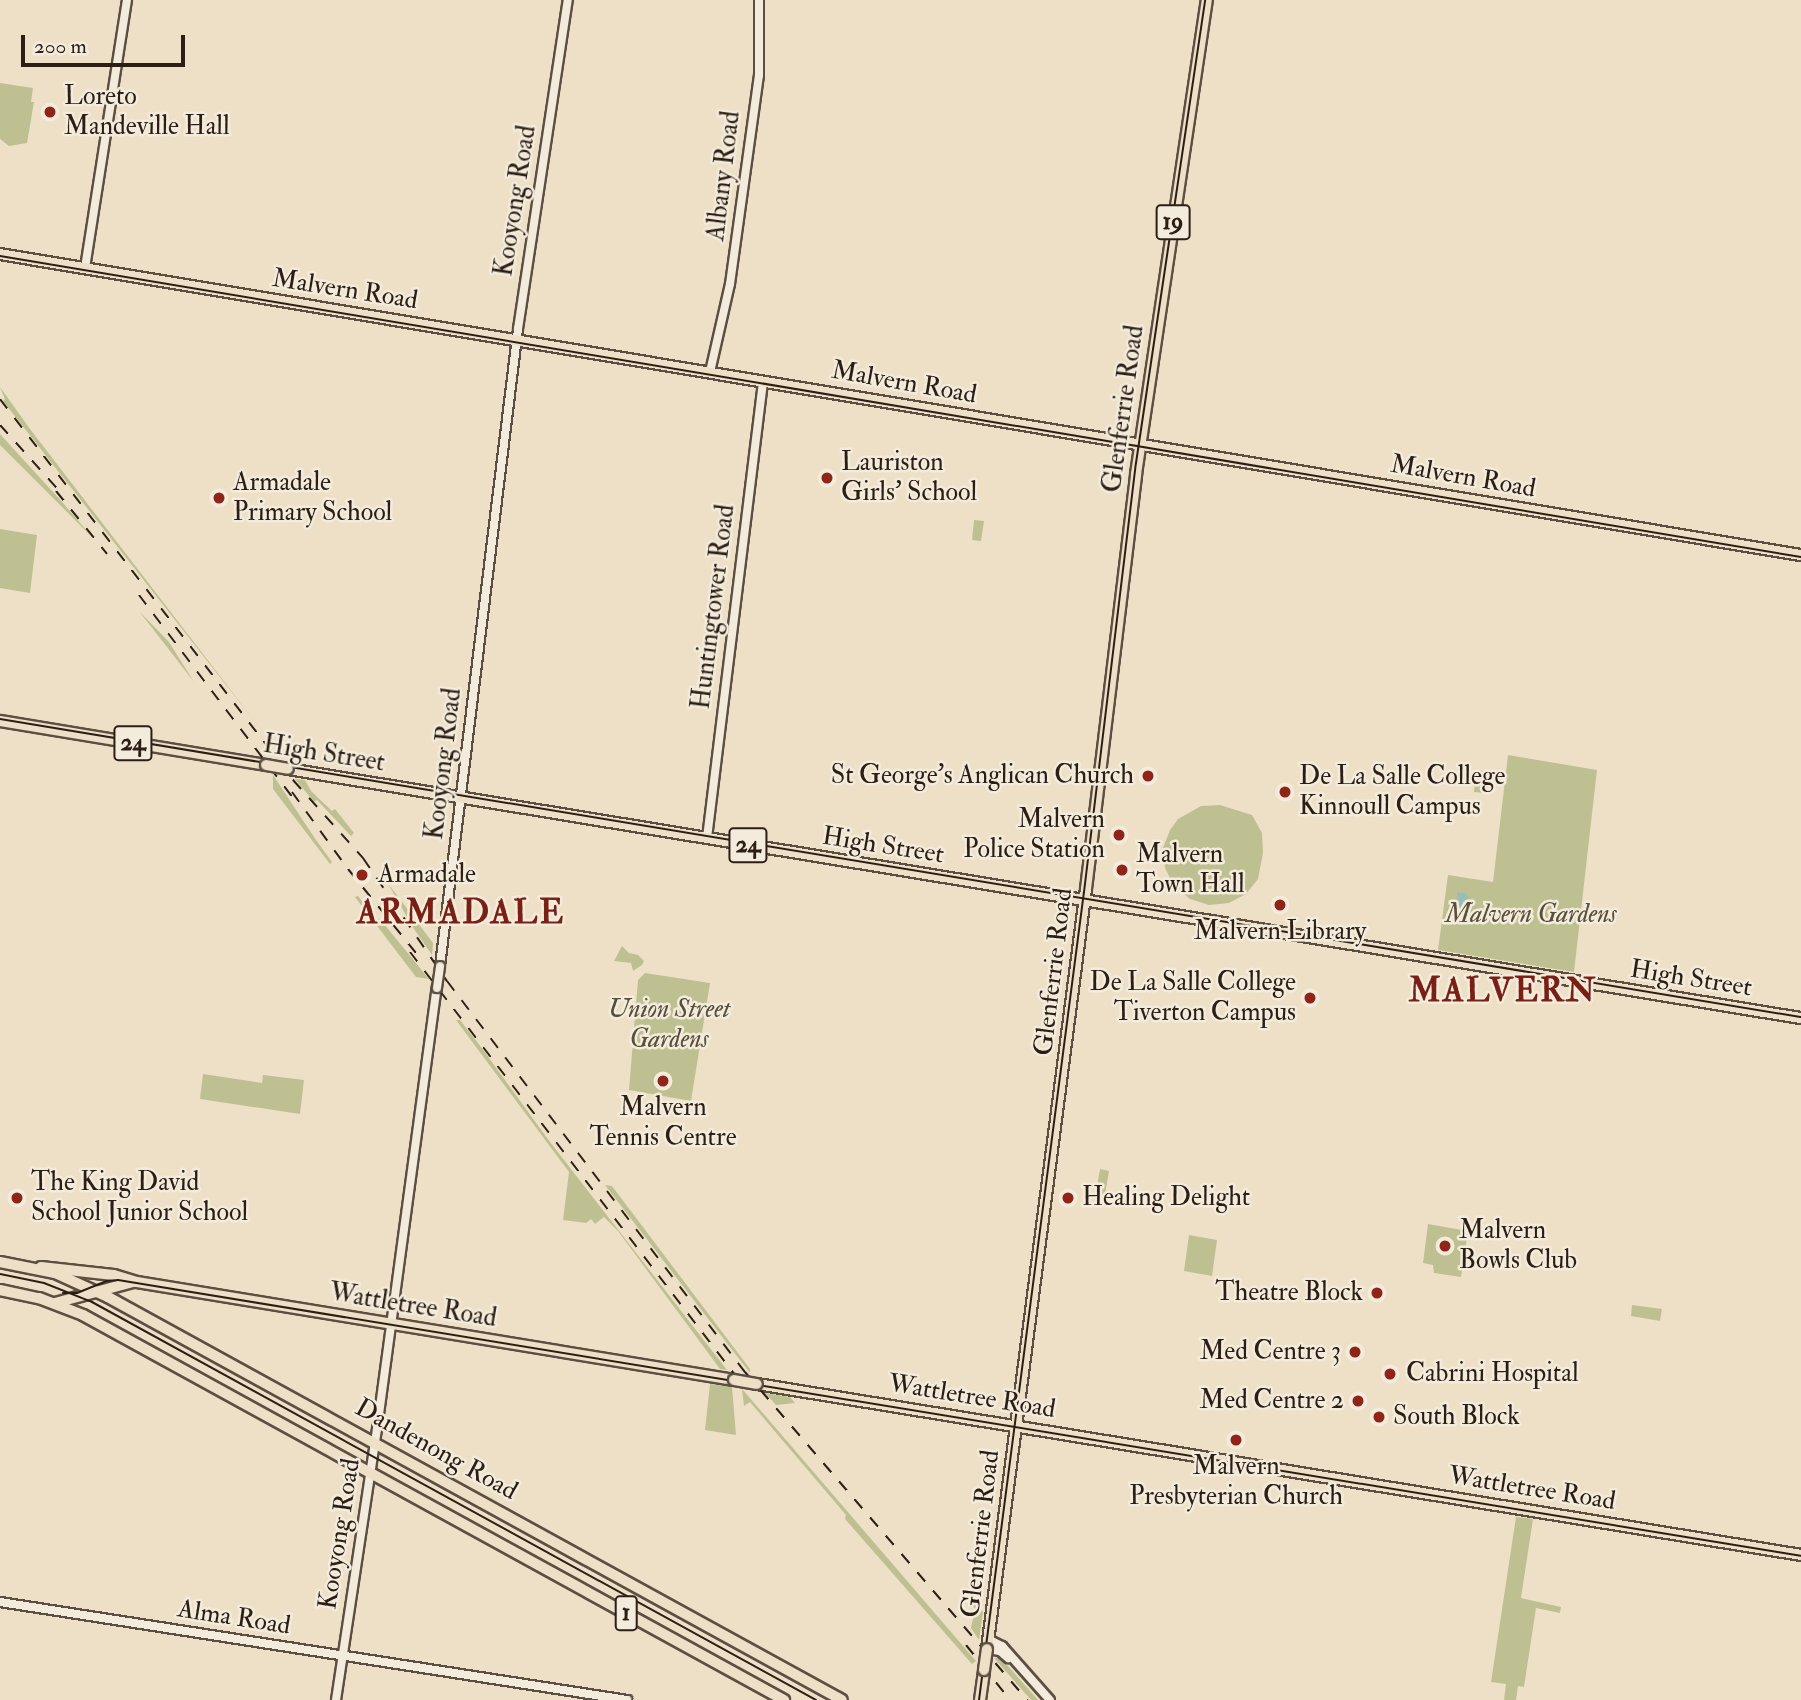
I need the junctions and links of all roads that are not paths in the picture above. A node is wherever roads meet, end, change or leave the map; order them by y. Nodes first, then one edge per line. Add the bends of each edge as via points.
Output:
1 (127, 0) edge
2 (568, 0) edge
3 (759, 0) edge
4 (1207, 0) edge
5 (0, 254) edge
6 (85, 268) junction
7 (516, 340) junction
8 (713, 373) junction
9 (763, 381) junction
10 (1140, 444) junction
11 (1801, 555) edge
12 (0, 721) edge
13 (461, 798) junction
14 (707, 838) junction
15 (1085, 900) junction
16 (1801, 1018) edge
17 (0, 1262) edge
18 (28, 1266) junction
19 (137, 1282) junction
20 (0, 1290) edge
21 (98, 1292) junction
22 (55, 1303) junction
23 (391, 1324) junction
24 (1016, 1425) junction
25 (375, 1443) junction
26 (370, 1472) junction
27 (1801, 1555) edge
28 (0, 1602) edge
29 (987, 1646) junction
30 (343, 1656) junction
31 (1032, 1682) junction
32 (336, 1700) edge
33 (627, 1700) edge
34 (784, 1700) edge
35 (842, 1700) edge
36 (980, 1700) edge
37 (1044, 1700) edge
38 (1050, 1700) edge

1 - 6 street
2 - 7 street, Kooyong Road
3 - 8 street, Albany Road via 759,75 734,262
4 - 10 main road, Glenferrie Road / 19
5 - 6 main road, Malvern Road
6 - 7 main road, Malvern Road
7 - 8 main road, Malvern Road
7 - 13 street, Kooyong Road
8 - 9 main road, Malvern Road
9 - 10 main road, Malvern Road
9 - 14 street, Huntingtower Road
10 - 11 main road, Malvern Road
10 - 15 main road, Glenferrie Road / 19
12 - 13 main road, High Street / 24, bridge
13 - 14 main road, High Street / 24
13 - 23 street, Kooyong Road, bridge
14 - 15 main road, High Street / 24
15 - 16 main road, High Street / 24
15 - 24 main road, Glenferrie Road / 19
17 - 18 highway, Dandenong Road / 1
18 - 19 main road, Wattletree Road via 111,1274
18 - 21 highway, Dandenong Road / 1
19 - 21 main road, Wattletree Road
19 - 23 main road, Wattletree Road
20 - 22 highway, Dandenong Road / 1
21 - 22 main road, Wattletree Road
21 - 25 highway, Dandenong Road / 1
22 - 26 highway, Dandenong Road / 1
23 - 24 main road, Wattletree Road, bridge
23 - 25 street, Kooyong Road
24 - 27 main road, Wattletree Road
24 - 29 main road, Glenferrie Road / 19
25 - 26 street, Kooyong Road
25 - 35 highway, Dandenong Road / 1
26 - 30 street, Kooyong Road
26 - 34 highway, Dandenong Road / 1
28 - 30 street, Alma Road
29 - 31 street via 1003,1653
29 - 36 main road, Glenferrie Road / 19, bridge
30 - 32 street, Kooyong Road
30 - 33 street, Alma Road
31 - 37 street
31 - 38 street

